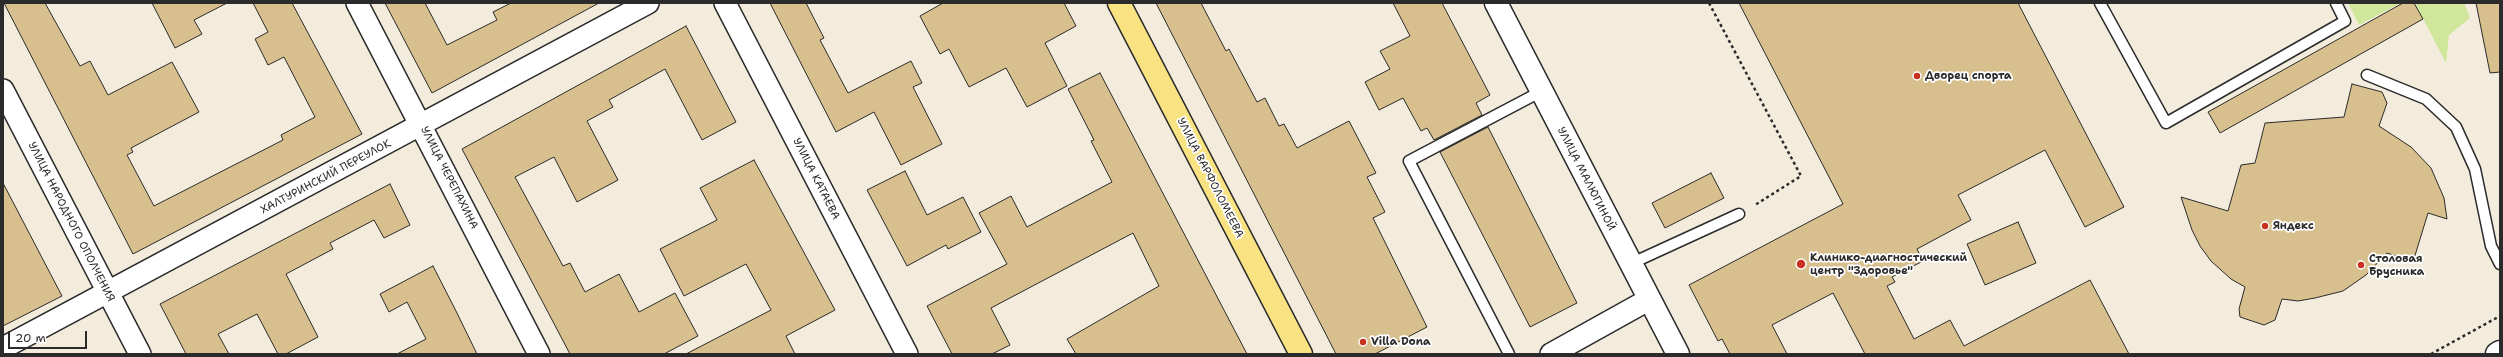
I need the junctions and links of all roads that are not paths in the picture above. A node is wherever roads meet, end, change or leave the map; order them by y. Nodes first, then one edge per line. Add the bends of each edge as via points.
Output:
1 (357, 3) edge
2 (648, 3) edge
3 (725, 3) edge
4 (1119, 3) edge
5 (1496, 3) edge
6 (2100, 3) edge
7 (2336, 3) edge
8 (2367, 75) dead end
9 (3, 90) edge
10 (1542, 92) junction
11 (421, 126) junction
12 (1739, 214) road end
13 (1630, 264) junction
14 (2500, 264) edge
15 (108, 293) junction
16 (1648, 300) junction
17 (3, 348) edge
18 (2500, 352) edge
19 (140, 354) edge
20 (539, 354) edge
21 (907, 354) edge
22 (1301, 354) edge
23 (1509, 354) edge
24 (1551, 354) edge
25 (1678, 354) edge
26 (2497, 354) edge

1 - 11 street, УЛИЦА ЧЕРЕПАХИНА
2 - 11 street, ХАЛТУРИНСКИЙ ПЕРЕУЛОК
3 - 21 street, УЛИЦА КАТАЕВА
4 - 22 main road, УЛИЦА ВАРФОЛОМЕЕВА
5 - 10 street, УЛИЦА МАЛЮГИНОЙ
6 - 7 lane via 2166,123 2346,21
8 - 14 lane via 2426,99 2456,127 2476,169 2491,246
9 - 15 street, УЛИЦА НАРОДНОГО ОПОЛЧЕНИЯ
10 - 13 street, УЛИЦА МАЛЮГИНОЙ
10 - 23 lane via 1409,161
11 - 15 street, ХАЛТУРИНСКИЙ ПЕРЕУЛОК
11 - 20 street, УЛИЦА ЧЕРЕПАХИНА
12 - 13 lane
13 - 16 street, УЛИЦА МАЛЮГИНОЙ
15 - 17 street, ХАЛТУРИНСКИЙ ПЕРЕУЛОК
15 - 19 street, УЛИЦА НАРОДНОГО ОПОЛЧЕНИЯ
16 - 24 street
16 - 25 street, УЛИЦА МАЛЮГИНОЙ
18 - 26 street

